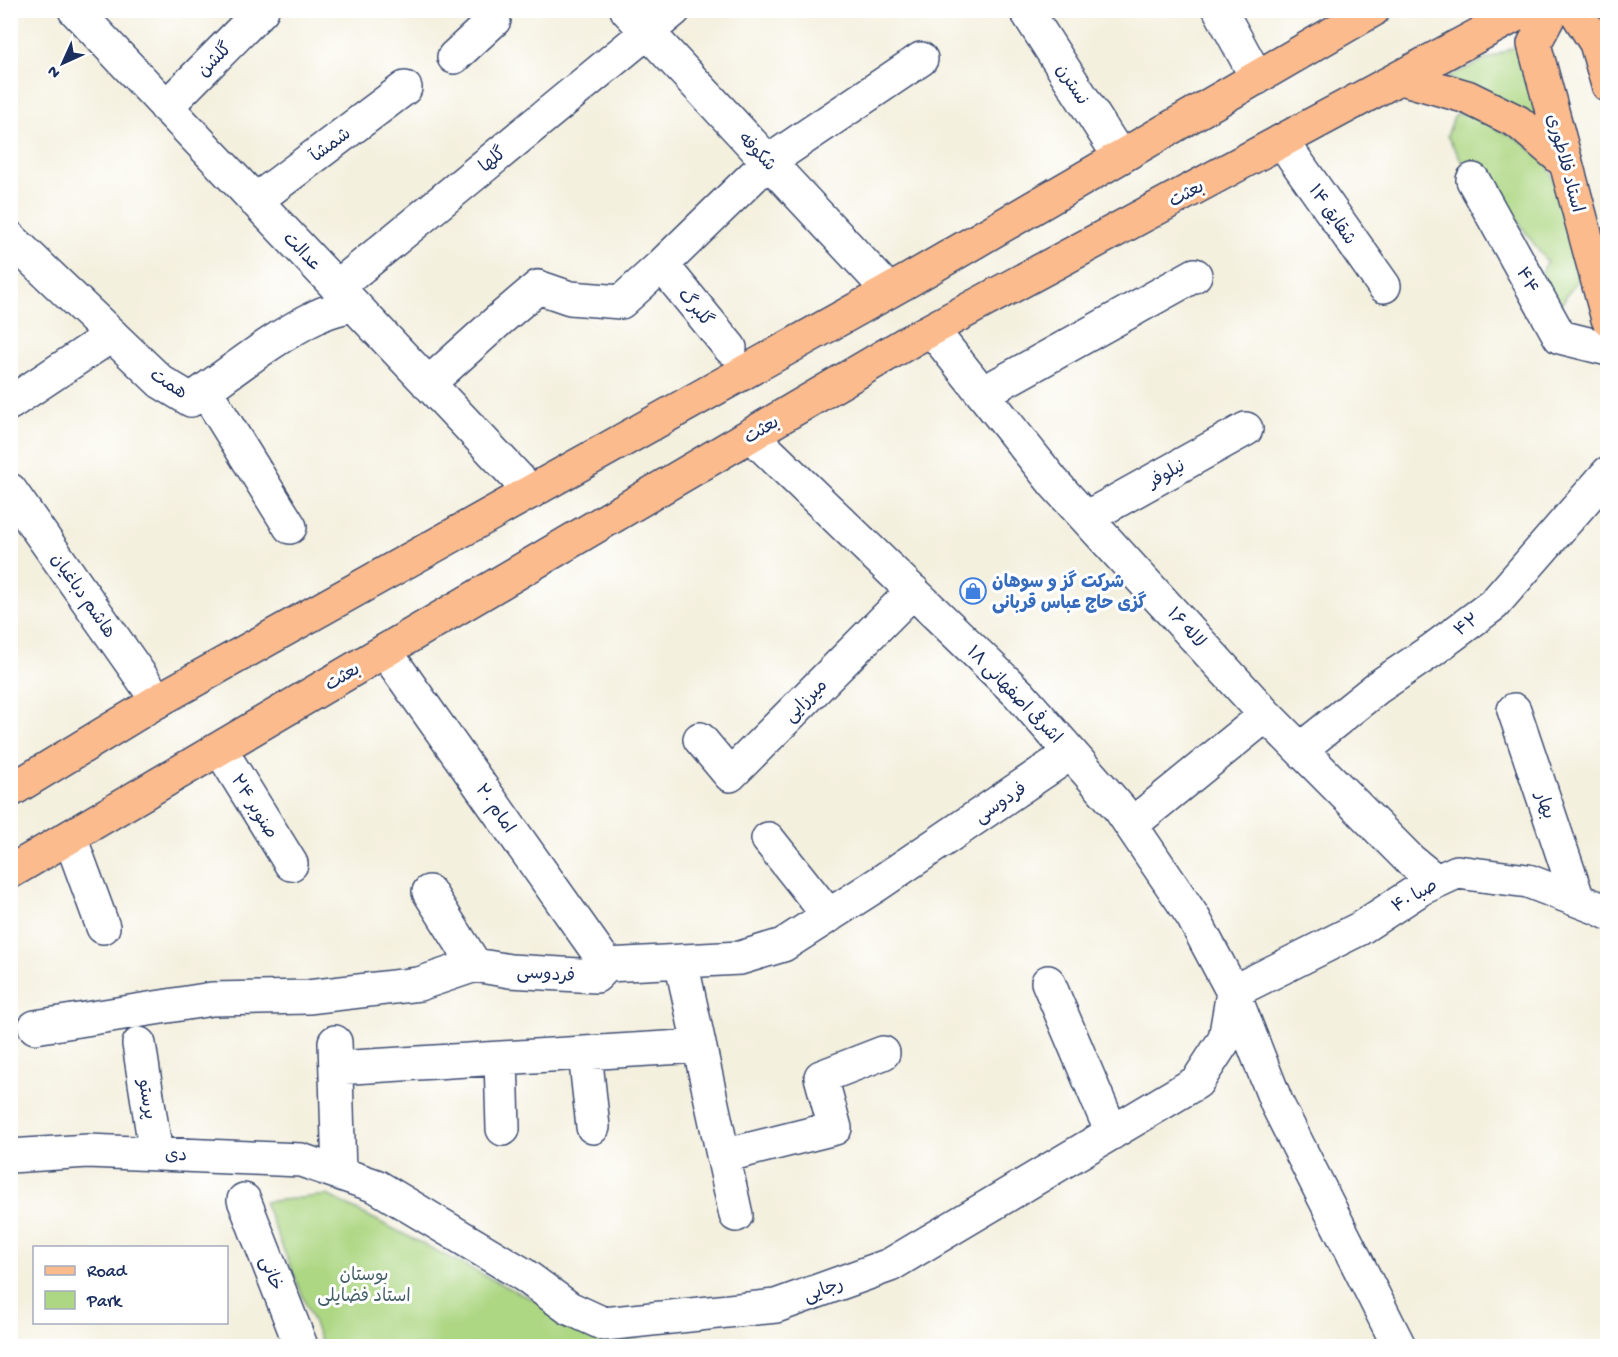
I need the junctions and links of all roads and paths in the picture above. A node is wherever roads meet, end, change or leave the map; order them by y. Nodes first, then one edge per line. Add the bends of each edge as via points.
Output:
1 (75, 10) edge
2 (262, 10) edge
3 (483, 10) edge
4 (674, 10) edge
5 (1026, 10) edge
6 (1220, 10) edge
7 (1373, 10) edge
8 (1526, 10) edge
9 (1552, 10) edge
10 (1575, 10) edge
11 (637, 21) edge
12 (454, 57) dead end
13 (921, 59) dead end
14 (1257, 78) junction
15 (1401, 78) junction
16 (1608, 85) edge
17 (405, 88) dead end
18 (166, 107) junction
19 (1282, 141) junction
20 (1120, 157) junction
21 (768, 162) junction
22 (1566, 163) junction
23 (1473, 180) dead end
24 (255, 201) junction
25 (10, 238) edge
26 (662, 265) junction
27 (1195, 275) dead end
28 (1384, 286) dead end
29 (889, 291) junction
30 (345, 296) junction
31 (1606, 306) edge
32 (932, 330) junction
33 (112, 335) junction
34 (730, 348) dead end
35 (1608, 349) edge
36 (428, 384) junction
37 (206, 390) junction
38 (982, 393) junction
39 (10, 403) edge
40 (1246, 429) dead end
41 (751, 435) junction
42 (1608, 473) edge
43 (10, 490) edge
44 (531, 492) junction
45 (1086, 518) junction
46 (290, 527) dead end
47 (913, 591) junction
48 (385, 651) junction
49 (158, 701) junction
50 (1514, 710) dead end
51 (1266, 715) junction
52 (700, 739) dead end
53 (220, 748) junction
54 (1301, 750) junction
55 (1071, 753) junction
56 (10, 791) edge
57 (1131, 825) junction
58 (70, 837) junction
59 (768, 839) dead end
60 (291, 864) dead end
61 (10, 872) edge
62 (1436, 881) junction
63 (429, 892) dead end
64 (1578, 900) junction
65 (1608, 913) edge
66 (829, 916) junction
67 (103, 927) dead end
68 (681, 961) junction
69 (475, 965) junction
70 (607, 965) junction
71 (1048, 982) dead end
72 (1233, 992) junction
73 (35, 1027) dead end
74 (140, 1044) dead end
75 (699, 1046) junction
76 (585, 1053) junction
77 (883, 1053) dead end
78 (501, 1058) junction
79 (593, 1127) dead end
80 (503, 1129) dead end
81 (1112, 1133) junction
82 (156, 1154) junction
83 (10, 1156) edge
84 (723, 1156) junction
85 (339, 1173) junction
86 (244, 1200) dead end
87 (736, 1215) dead end
88 (300, 1347) edge
89 (1399, 1347) edge

1 - 18 street, عدالت
2 - 18 street, گلشن
3 - 12 street via 494,20
4 - 11 street, گلها
5 - 20 street, نسترن
6 - 14 street
7 - 14 main road
8 - 15 main road, بعثت
9 - 22 main road, استاد فلاطوری via 1534,44
10 - 16 main road via 1596,43
11 - 21 street, شکوفه
11 - 30 street, گلها
13 - 21 street
14 - 20 main road
15 - 19 main road, بعثت
15 - 22 main road via 1467,97 1518,122
17 - 24 street, شمشآ
18 - 24 street, عدالت
19 - 28 street, شقایق ۱۴
19 - 32 main road, بعثت
20 - 29 main road
21 - 26 street
21 - 29 street, شکوفه
22 - 31 main road, استاد فلاطوری
23 - 35 street, ۴۴ via 1560,337
24 - 30 street, عدالت
25 - 33 street, همت
26 - 34 street, گلبرگ
26 - 36 street via 621,302 570,298 538,287
27 - 38 street
29 - 44 main road
30 - 36 street, عدالت
30 - 37 street, همت via 269,343
32 - 38 street, لاله ۱۶
32 - 41 main road, بعثت
33 - 37 street, همت via 161,382 191,400
33 - 39 street
36 - 44 street, عدالت
37 - 46 street
38 - 45 street, لاله ۱۶
40 - 45 street, نیلوفر
41 - 47 street, اشرفی اصفهانی ۱۸
41 - 48 main road, بعثت
42 - 54 street, ۴۲ via 1494,604 1378,687
43 - 49 street, هاشم دباغیان
44 - 49 main road
45 - 51 street, لاله ۱۶
47 - 52 street, میرزایی via 730,775
47 - 55 street, اشرفی اصفهانی ۱۸ via 1019,694
48 - 53 main road, بعثت
48 - 70 street, امام ۲۰
49 - 56 main road
50 - 64 street, بهار
51 - 54 street, لاله ۱۶
51 - 57 street
53 - 58 main road, بعثت
53 - 60 street, صنوبر ۲۴
54 - 62 street, لاله ۱۶ via 1410,860
55 - 57 street, اشرفی اصفهانی ۱۸
55 - 66 street, فردوسی
57 - 72 street, اشرفی اصفهانی ۱۸ via 1193,917
58 - 61 main road, بعثت
58 - 67 street
59 - 66 street
62 - 64 street, صبا ۴۰ via 1457,872 1528,881
62 - 72 street, صبا ۴۰ via 1359,928
63 - 69 street
64 - 65 street, صبا ۴۰
66 - 68 street, فردوسی via 783,945 740,958
68 - 70 street, فردوسی
68 - 75 street
69 - 70 street, فردوسی via 596,976
69 - 73 street, فردوسی via 419,984 308,997 212,999
71 - 81 street
72 - 81 street, رجایی via 1225,1039 1197,1082
72 - 89 street, اشرفی اصفهانی ۱۸ via 1277,1104
74 - 82 street, پرستو
75 - 76 street
75 - 84 street
76 - 78 street
76 - 79 street
77 - 84 street via 821,1077 835,1128
78 - 80 street
78 - 85 street via 336,1055
81 - 85 street, رجایی via 890,1264 776,1306 604,1324 568,1308 524,1275 376,1186
82 - 83 street, دی via 88,1150
82 - 85 street, دی via 300,1160
84 - 87 street
86 - 88 street, خانی

